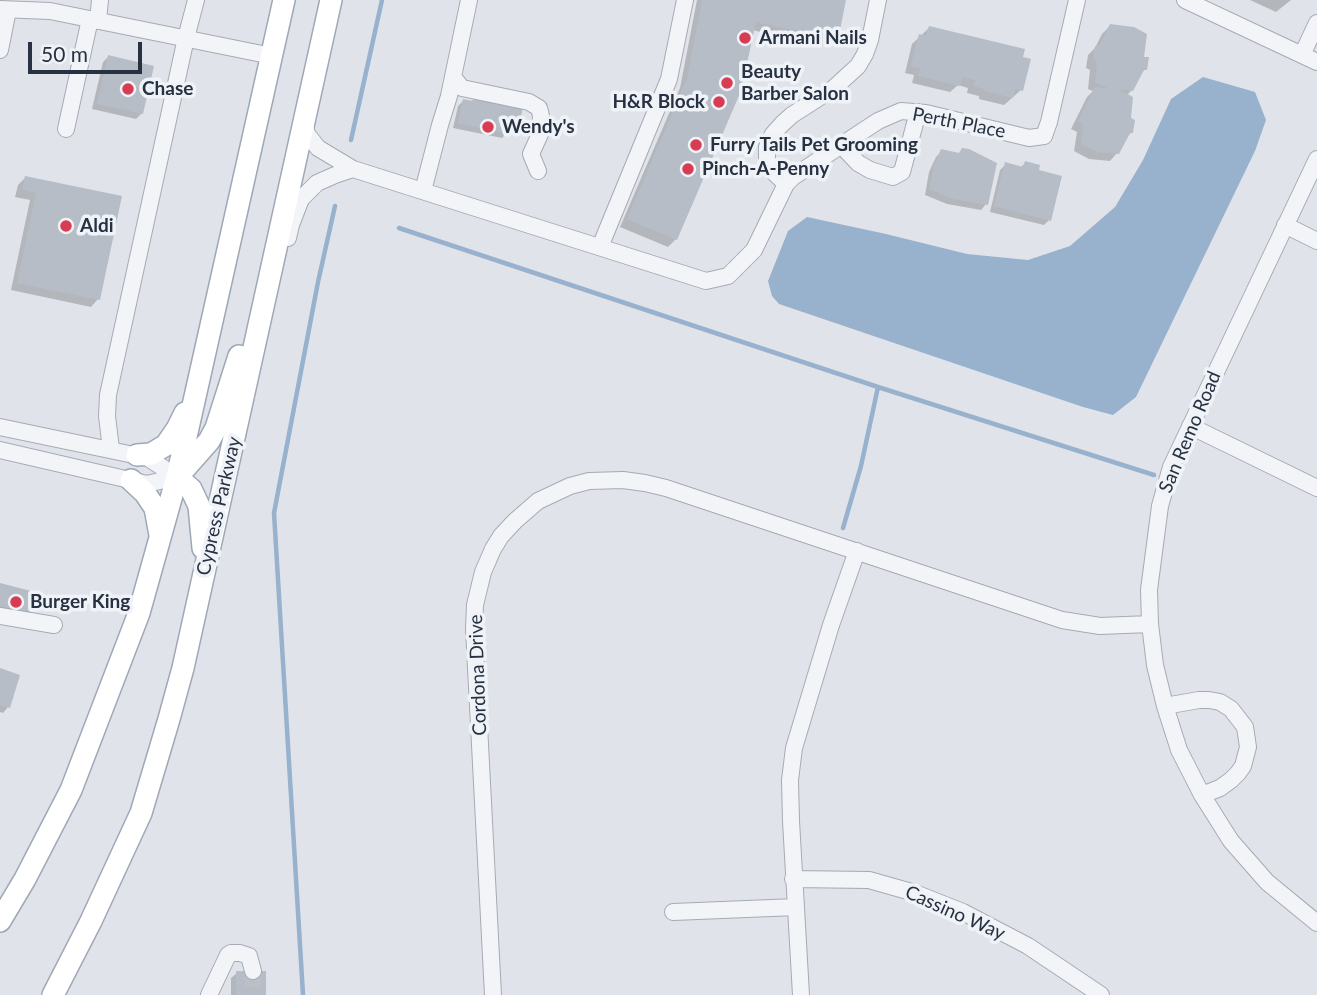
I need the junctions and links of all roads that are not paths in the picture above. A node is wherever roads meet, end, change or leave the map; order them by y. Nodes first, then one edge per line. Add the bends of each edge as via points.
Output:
1 (100, 0) edge
2 (196, 0) edge
3 (284, 0) edge
4 (469, 0) edge
5 (685, 0) edge
6 (878, 0) edge
7 (1077, 0) edge
8 (1185, 0) edge
9 (331, 3) edge
10 (4, 10) edge
11 (94, 20) junction
12 (1317, 23) edge
13 (186, 38) junction
14 (0, 50) edge
15 (1302, 55) junction
16 (272, 56) junction
17 (1317, 62) edge
18 (453, 77) junction
19 (918, 113) junction
20 (304, 121) junction
21 (66, 129) dead end
22 (841, 145) junction
23 (1317, 159) edge
24 (353, 169) junction
25 (538, 171) dead end
26 (786, 184) junction
27 (424, 191) junction
28 (1285, 225) junction
29 (1317, 241) edge
30 (600, 247) junction
31 (256, 338) junction
32 (244, 391) junction
33 (196, 393) junction
34 (1190, 426) junction
35 (0, 427) edge
36 (111, 449) junction
37 (0, 450) edge
38 (137, 455) junction
39 (177, 477) junction
40 (131, 480) junction
41 (1317, 488) edge
42 (160, 538) junction
43 (857, 551) junction
44 (205, 567) junction
45 (0, 616) edge
46 (1150, 624) junction
47 (54, 625) dead end
48 (1165, 706) junction
49 (1202, 795) junction
50 (793, 879) junction
51 (796, 907) junction
52 (673, 912) dead end
53 (0, 922) edge
54 (1317, 923) edge
55 (253, 971) dead end
56 (53, 995) edge
57 (209, 995) edge
58 (493, 995) edge
59 (801, 995) edge
60 (1101, 995) edge

1 - 11 street
2 - 13 street
3 - 16 main road
4 - 18 street
5 - 30 street via 669,79
6 - 26 street via 870,40 858,66 773,134 766,158 770,169
7 - 19 street, Perth Place via 1044,136 1029,138
8 - 15 street
9 - 20 main road, Cypress Parkway
10 - 11 street via 50,11
10 - 14 street
11 - 13 street
11 - 21 street
12 - 15 street
13 - 16 street
13 - 36 street via 108,395
15 - 17 street
16 - 33 main road
18 - 25 street via 462,88 539,108 540,134 531,154
18 - 27 street
19 - 22 street, Perth Place via 901,111
19 - 22 street via 902,172 893,177 858,163
20 - 24 street, Perth Place via 318,148
20 - 31 main road, Cypress Parkway
22 - 26 street, Perth Place
23 - 28 street, San Remo Road
24 - 27 street, Perth Place
24 - 32 street via 317,183 301,199 266,339
26 - 30 street, Perth Place via 754,250 728,276 706,281
27 - 30 street, Perth Place
28 - 29 street
28 - 34 street, San Remo Road
31 - 32 main road, Cypress Parkway
31 - 39 main road via 239,356 209,441
32 - 44 main road, Cypress Parkway
33 - 38 main road via 166,445 151,454
33 - 39 main road
34 - 41 street
34 - 46 street, San Remo Road via 1160,506 1149,590
35 - 36 street
36 - 38 street
37 - 40 street
38 - 39 street
39 - 40 street via 147,484
39 - 42 main road
39 - 44 main road via 191,489 199,506
40 - 42 main road via 155,508
42 - 53 main road via 139,613 71,790
43 - 46 street, Cordona Drive via 1062,620 1100,626
43 - 50 street via 794,748 790,780
43 - 58 street, Cordona Drive via 666,488 623,480 589,481 560,490 529,508 501,536 483,572 474,629
44 - 56 main road, Cypress Parkway via 183,668 141,813
45 - 47 street
46 - 48 street, San Remo Road
48 - 49 street, San Remo Road via 1179,750
48 - 49 street via 1209,699 1231,709 1245,727 1248,747 1244,766 1220,788
49 - 54 street, San Remo Road via 1231,841 1267,882
50 - 51 street
50 - 60 street, Cassino Way via 869,880 915,893 1028,946
51 - 52 street
51 - 59 street
55 - 57 street via 249,956 231,953

